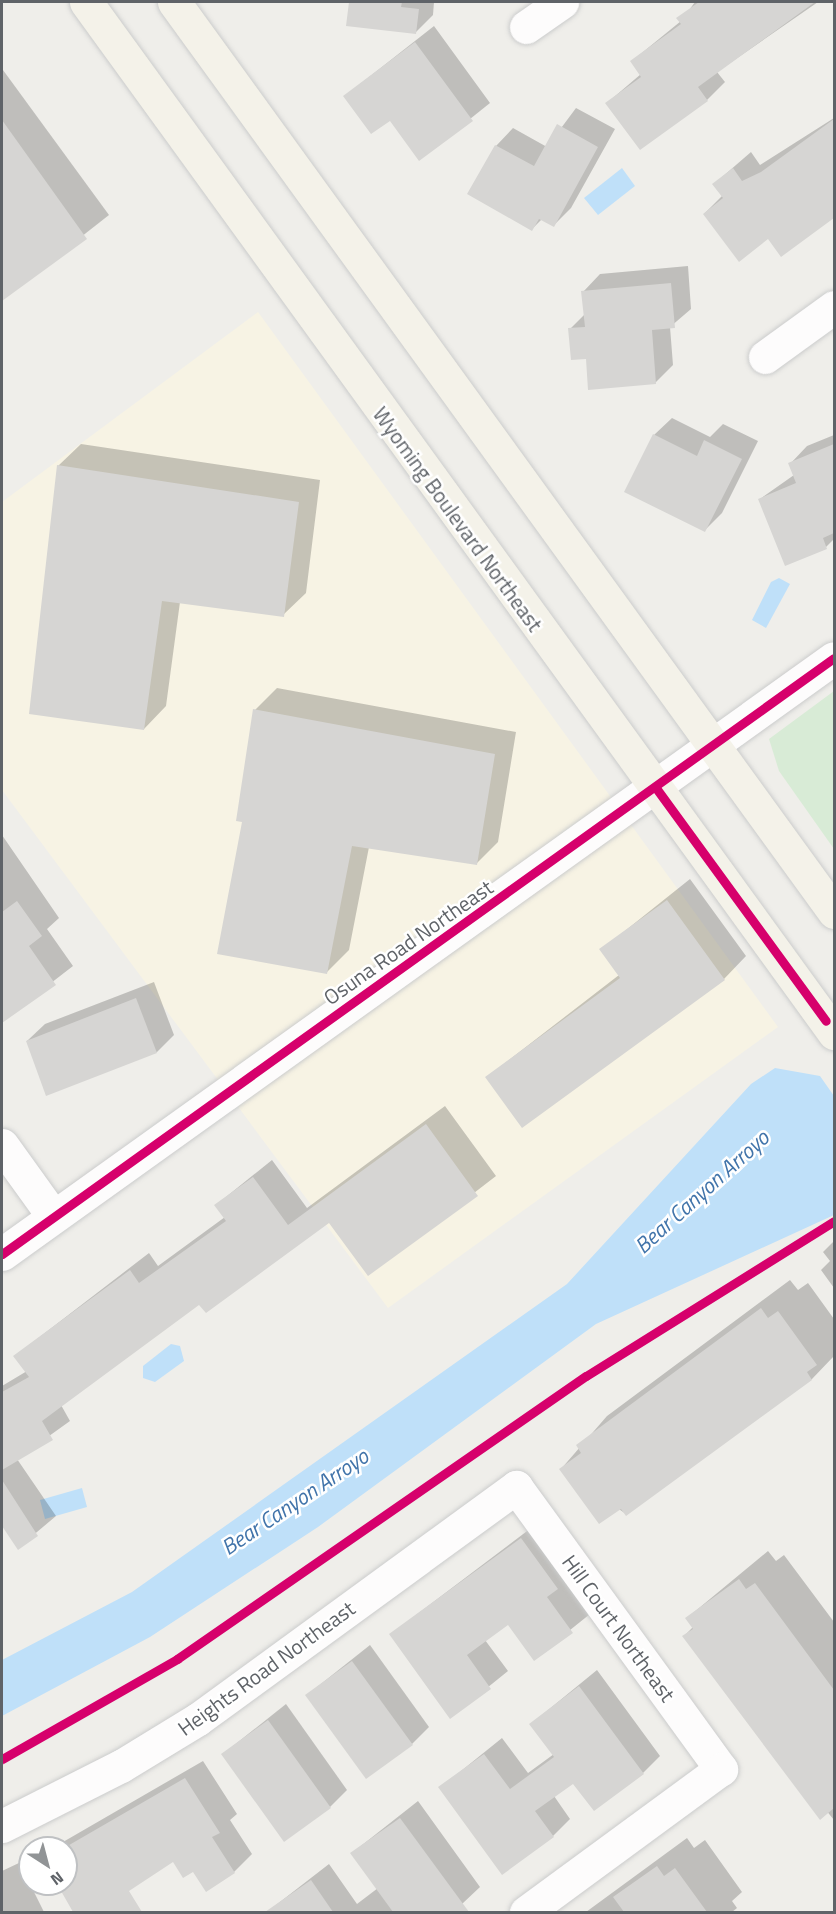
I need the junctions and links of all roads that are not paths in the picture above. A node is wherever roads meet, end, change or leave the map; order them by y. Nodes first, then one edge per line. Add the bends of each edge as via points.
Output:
1 (86, 2) edge
2 (174, 2) edge
3 (562, 2) edge
4 (526, 27) dead end
5 (834, 307) edge
6 (765, 357) dead end
7 (834, 658) edge
8 (712, 748) junction
9 (656, 788) junction
10 (834, 912) edge
11 (830, 1027) edge
12 (2, 1145) edge
13 (53, 1216) junction
14 (2, 1254) edge
15 (516, 1487) joint
16 (2, 1826) edge
17 (526, 1912) edge

1 - 9 main road, Wyoming Boulevard Northeast
2 - 8 main road
3 - 4 street
5 - 6 street
7 - 8 street, Osuna Road Northeast
8 - 9 street, Osuna Road Northeast
8 - 10 main road
9 - 11 main road, Wyoming Boulevard Northeast
9 - 13 street, Osuna Road Northeast
12 - 13 street
13 - 14 street, Osuna Road Northeast
15 - 16 street, Heights Road Northeast via 198,1719 121,1766
15 - 17 street, Hill Court Northeast via 721,1769

